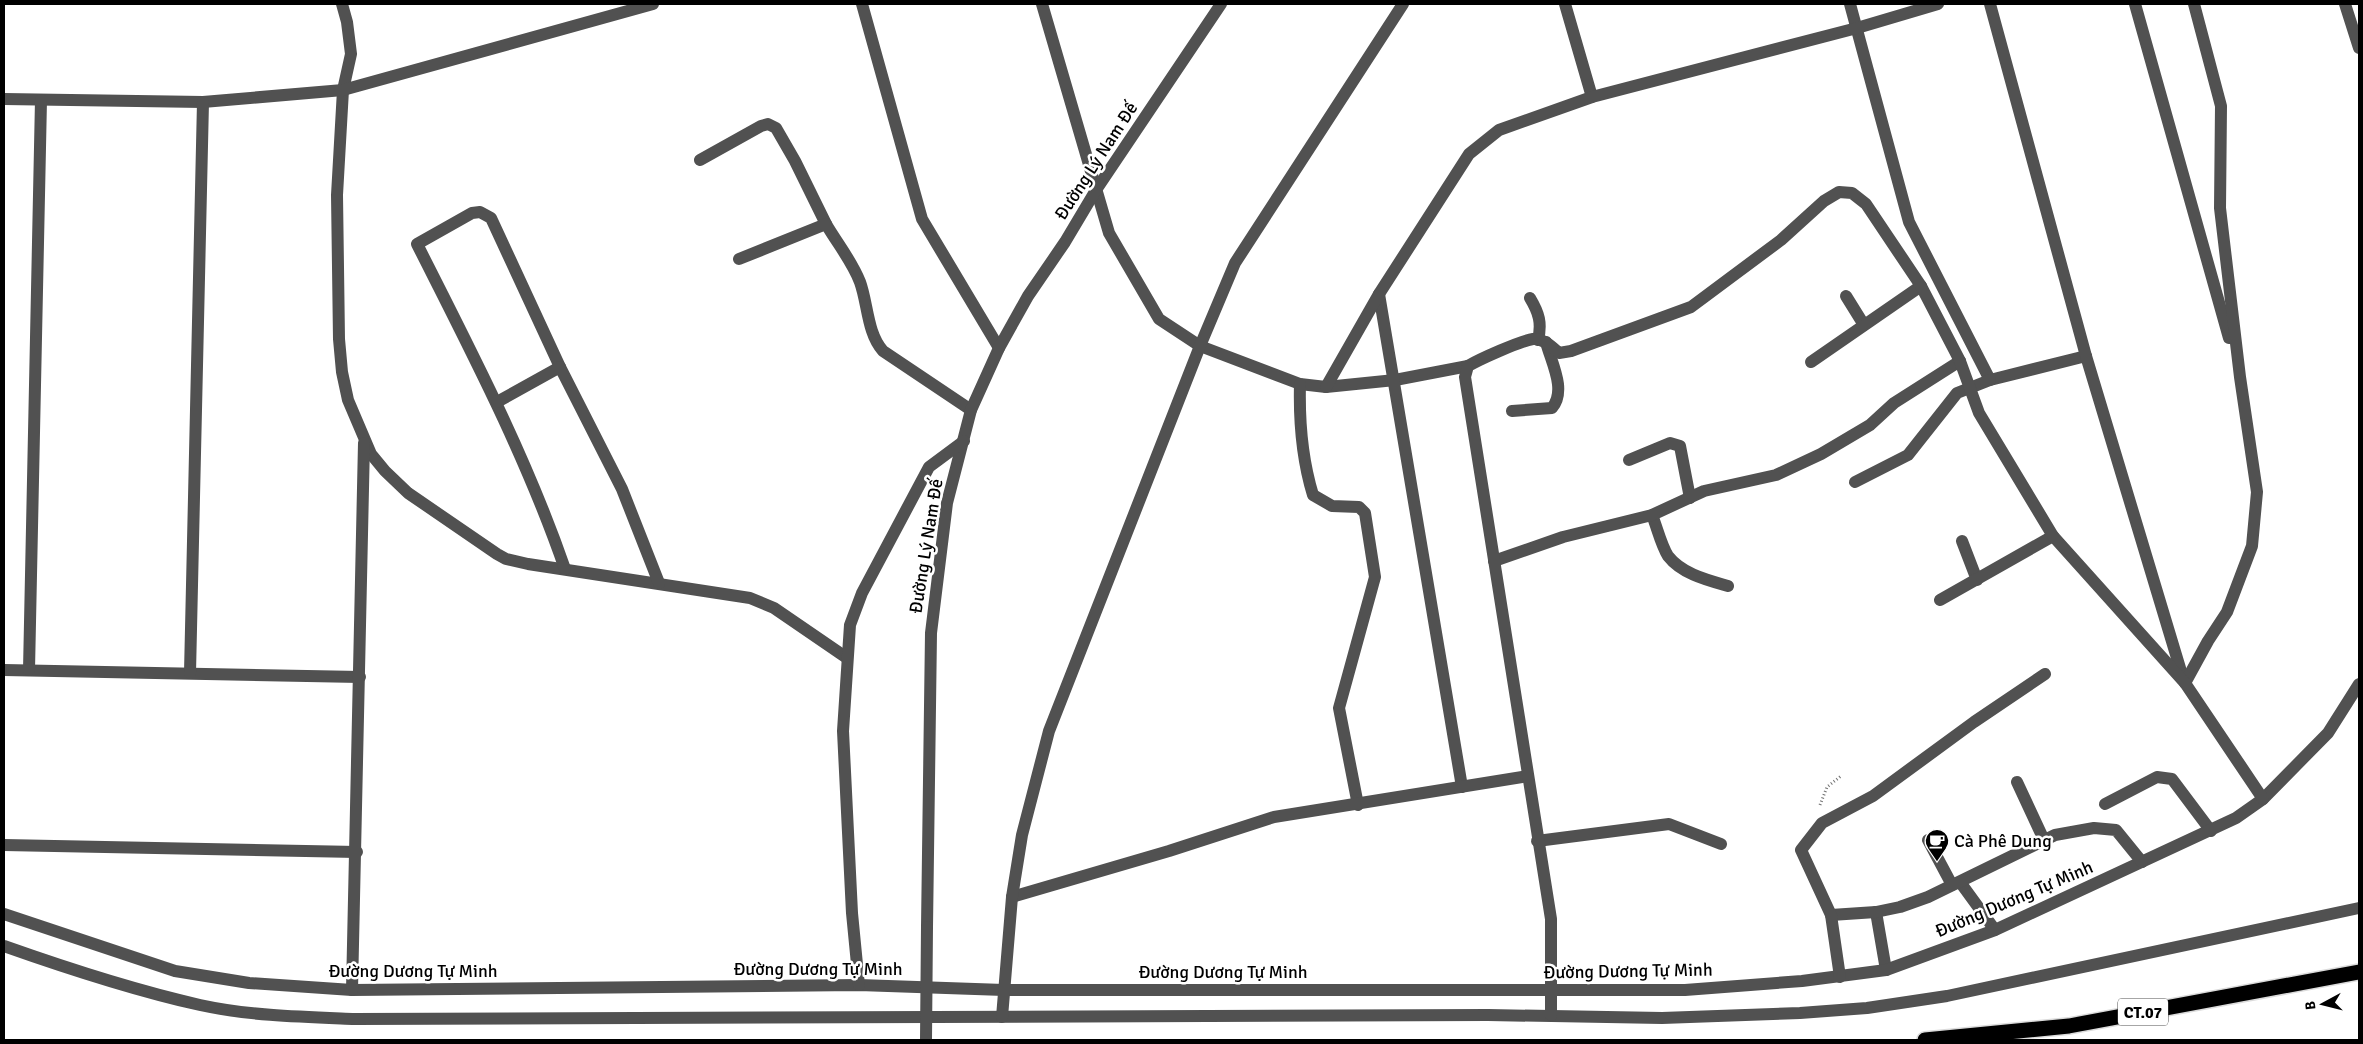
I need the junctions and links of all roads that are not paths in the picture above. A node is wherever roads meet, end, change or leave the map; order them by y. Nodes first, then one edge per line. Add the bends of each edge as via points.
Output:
1 (342, 4) edge
2 (653, 4) edge
3 (862, 4) edge
4 (1042, 4) edge
5 (1221, 4) edge
6 (1403, 4) edge
7 (1565, 4) edge
8 (1850, 4) edge
9 (1938, 4) edge
10 (1990, 4) edge
11 (2134, 4) edge
12 (2194, 4) edge
13 (2345, 4) edge
14 (1857, 28) junction
15 (2359, 48) edge
16 (343, 90) junction
17 (1592, 97) junction
18 (4, 99) edge
19 (41, 100) junction
20 (203, 102) junction
21 (700, 160) dead end
22 (1096, 190) junction
23 (826, 224) junction
24 (739, 259) dead end
25 (1921, 286) junction
26 (1379, 294) junction
27 (1846, 296) dead end
28 (1530, 298) dead end
29 (1864, 325) junction
30 (1542, 341) junction
31 (1200, 346) junction
32 (1000, 348) junction
33 (2086, 356) junction
34 (1960, 361) junction
35 (1811, 362) dead end
36 (1468, 366) junction
37 (560, 367) junction
38 (2240, 377) junction
39 (1395, 380) junction
40 (1990, 380) junction
41 (1300, 384) junction
42 (1970, 386) junction
43 (1326, 387) junction
44 (497, 402) junction
45 (971, 410) junction
46 (1512, 411) dead end
47 (364, 439) junction
48 (964, 441) junction
49 (1629, 460) dead end
50 (1856, 482) dead end
51 (1690, 498) junction
52 (1652, 515) junction
53 (2053, 536) junction
54 (1962, 541) dead end
55 (1494, 561) junction
56 (566, 569) junction
57 (1977, 580) junction
58 (659, 583) junction
59 (1728, 586) dead end
60 (1940, 600) dead end
61 (847, 658) junction
62 (4, 670) edge
63 (29, 670) junction
64 (190, 673) junction
65 (2045, 674) dead end
66 (360, 677) junction
67 (2185, 683) junction
68 (2359, 684) edge
69 (1528, 776) junction
70 (2017, 782) dead end
71 (1462, 788) junction
72 (2263, 799) junction
73 (2105, 804) dead end
74 (1358, 805) junction
75 (2211, 831) junction
76 (1928, 840) dead end
77 (2044, 840) junction
78 (1537, 841) junction
79 (1721, 844) dead end
80 (4, 845) edge
81 (357, 852) junction
82 (2142, 862) junction
83 (1956, 883) junction
84 (1012, 897) junction
85 (2359, 908) edge
86 (1876, 912) junction
87 (4, 914) edge
88 (1830, 915) junction
89 (1995, 930) junction
90 (4, 946) edge
91 (1886, 970) junction
92 (2359, 972) edge
93 (1840, 977) junction
94 (859, 985) junction
95 (352, 990) junction
96 (1004, 990) junction
97 (1551, 990) junction
98 (1551, 1015) junction
99 (1002, 1017) junction
100 (926, 1040) edge
101 (1925, 1040) edge

1 - 16 street via 351,54
2 - 16 street
3 - 32 street via 922,219
4 - 22 street
5 - 22 street, Đường Lý Nam Đế
6 - 31 street via 1235,263
7 - 17 street
8 - 14 street
9 - 14 street
10 - 33 street
11 - 38 street
12 - 38 street via 2221,106 2220,208
13 - 15 street
14 - 17 street
14 - 40 street via 1909,222
16 - 20 street
16 - 47 street via 337,195 339,339 348,400
17 - 26 street via 1499,130 1468,154
18 - 19 street
19 - 20 street
19 - 63 street
20 - 64 street
21 - 23 street via 761,126 768,124 776,128
22 - 31 street via 1109,233 1159,319
22 - 32 street, Đường Lý Nam Đế via 1028,296
23 - 24 street
23 - 45 street via 859,280 874,341 883,351
25 - 29 street
25 - 30 street via 1866,204 1852,193 1839,192 1691,307 1570,352 1560,353
25 - 34 street
26 - 39 street
26 - 43 street
27 - 29 street
28 - 30 street via 1539,313
29 - 35 street
30 - 36 street via 1533,339
30 - 46 street via 1559,390 1558,401 1552,408
31 - 41 street
31 - 84 street via 1049,731 1022,835
32 - 45 street, Đường Lý Nam Đế
33 - 40 street
33 - 67 street
34 - 42 street
34 - 51 street via 1894,403 1870,425 1821,454 1776,475 1712,489
36 - 39 street
36 - 55 street via 1465,377
37 - 44 street
37 - 44 street via 495,224 486,214 472,212 417,244
37 - 58 street via 622,489
38 - 67 street via 2257,492 2252,546 2227,612
39 - 43 street
39 - 71 street
40 - 42 street
41 - 43 street
41 - 74 street via 1299,418 1307,477 1313,495 1332,506 1359,508 1364,513 1376,577 1339,708
42 - 50 street via 1952,398 1908,455
42 - 53 street via 1986,426
44 - 56 street via 545,510
45 - 48 street, Đường Lý Nam Đế
47 - 56 street via 371,454 408,493 497,554 528,564
47 - 66 street
48 - 61 street via 929,466 919,483 855,607
48 - 100 street, Đường Lý Nam Đế, bridge via 947,503 931,633
49 - 51 street via 1676,443 1680,446
51 - 52 street
52 - 55 street via 1563,536
52 - 59 street via 1668,555 1678,566
53 - 57 street
53 - 67 street
54 - 57 street
55 - 69 street
56 - 58 street
57 - 60 street
58 - 61 street via 750,598 774,608
61 - 94 street via 843,732
62 - 63 street
63 - 64 street
64 - 66 street
65 - 88 street via 1950,738 1873,796 1822,823 1801,850
66 - 81 street
67 - 72 street
68 - 72 street, Đường Dương Tự Minh via 2328,733
69 - 71 street
69 - 78 street
70 - 77 street
71 - 74 street
72 - 75 street, Đường Dương Tự Minh
73 - 75 street via 2157,778 2172,779
74 - 84 street via 1274,817 1169,852
75 - 82 street, Đường Dương Tự Minh
76 - 83 street
77 - 82 street via 2055,834 2094,828 2116,830
77 - 83 street
78 - 79 street via 1669,824
78 - 97 street via 1550,919
80 - 81 street
81 - 95 street
82 - 89 street, Đường Dương Tự Minh
83 - 86 street via 1900,907
83 - 89 street
84 - 96 street
85 - 98 street via 1948,996 1867,1008 1662,1018
86 - 88 street
86 - 91 street
87 - 95 street, Đường Dương Tự Minh via 175,971 248,983
88 - 93 street
89 - 91 street, Đường Dương Tự Minh
90 - 99 street via 105,981 202,1005 282,1016 355,1019
91 - 93 street, Đường Dương Tự Minh
92 - 101 highway, CT.07 via 2069,1026
93 - 97 street, Đường Dương Tự Minh via 1685,990
94 - 95 street, Đường Dương Tự Minh
94 - 96 street, Đường Dương Tự Minh
96 - 97 street, Đường Dương Tự Minh
96 - 99 street
97 - 98 street
98 - 99 street

